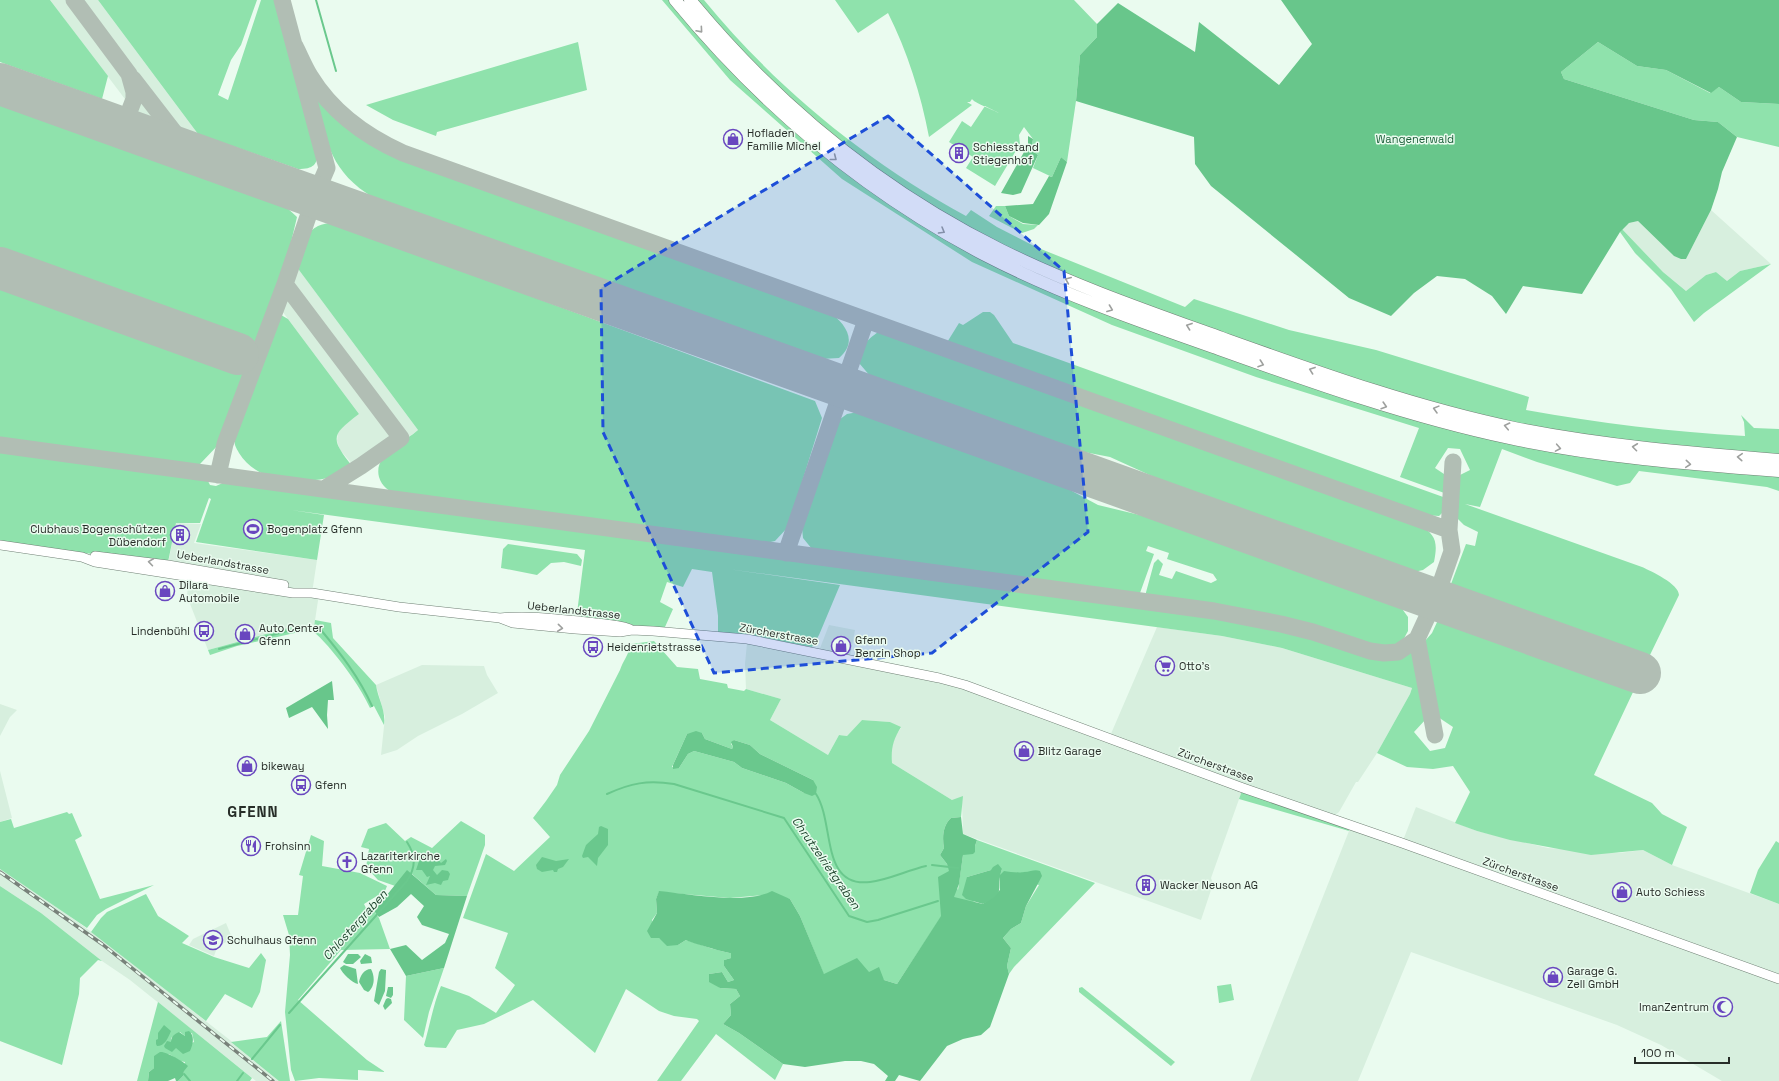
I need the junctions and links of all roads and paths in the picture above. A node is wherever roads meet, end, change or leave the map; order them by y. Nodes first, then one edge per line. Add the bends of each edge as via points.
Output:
1 (675, 0) edge
2 (690, 0) edge
3 (1779, 460) edge
4 (1763, 470) junction
5 (1779, 471) edge
6 (1779, 475) edge
7 (0, 545) edge
8 (632, 630) joint
9 (1779, 979) edge

1 -> 4 highway via 712,44 758,92 844,166 926,222 985,255 1036,279 1098,305 1217,348 1349,394 1435,420 1506,438 1590,453 1660,462
3 -> 2 highway via 1666,451 1596,442 1446,412 1319,373 1064,279 959,228 912,200 861,164 809,123 771,88
4 - 5 highway
4 - 6 highway
7 - 8 main road, Ueberlandstrasse via 293,592 500,618 513,623 620,632
8 - 9 main road, Zürcherstrasse via 723,636 770,643 916,672 965,685 1243,788

